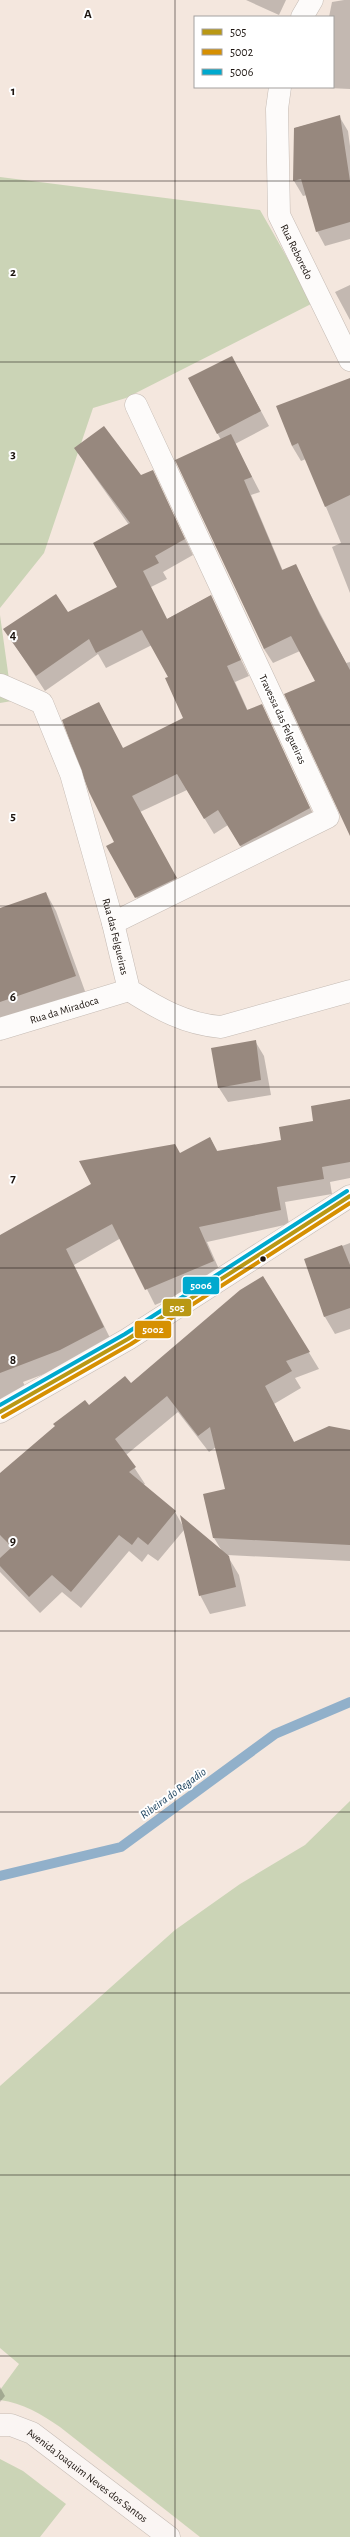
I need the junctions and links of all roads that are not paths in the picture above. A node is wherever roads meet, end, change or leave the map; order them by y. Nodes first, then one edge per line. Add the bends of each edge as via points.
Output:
1 (312, 0) edge
2 (303, 16) edge
3 (280, 88) edge
4 (350, 360) edge
5 (136, 405) dead end
6 (1, 685) dead end
7 (113, 924) junction
8 (129, 990) junction
9 (350, 990) edge
10 (0, 1029) edge
11 (350, 1196) edge
12 (0, 1412) edge
13 (0, 2425) edge
14 (169, 2537) edge

1 - 2 street
3 - 4 street, Rua Reboredo via 277,109 279,215
5 - 7 street, Travessa das Felgueiras via 328,816
6 - 7 street, Rua das Felgueiras via 42,703 71,774
7 - 8 street, Rua das Felgueiras
8 - 9 street, Rua das Felgueiras via 164,1012 205,1025 221,1027
8 - 10 street, Rua da Miradoca
11 - 12 street via 128,1339
13 - 14 street, Avenida Joaquim Neves dos Santos via 11,2425 32,2433

